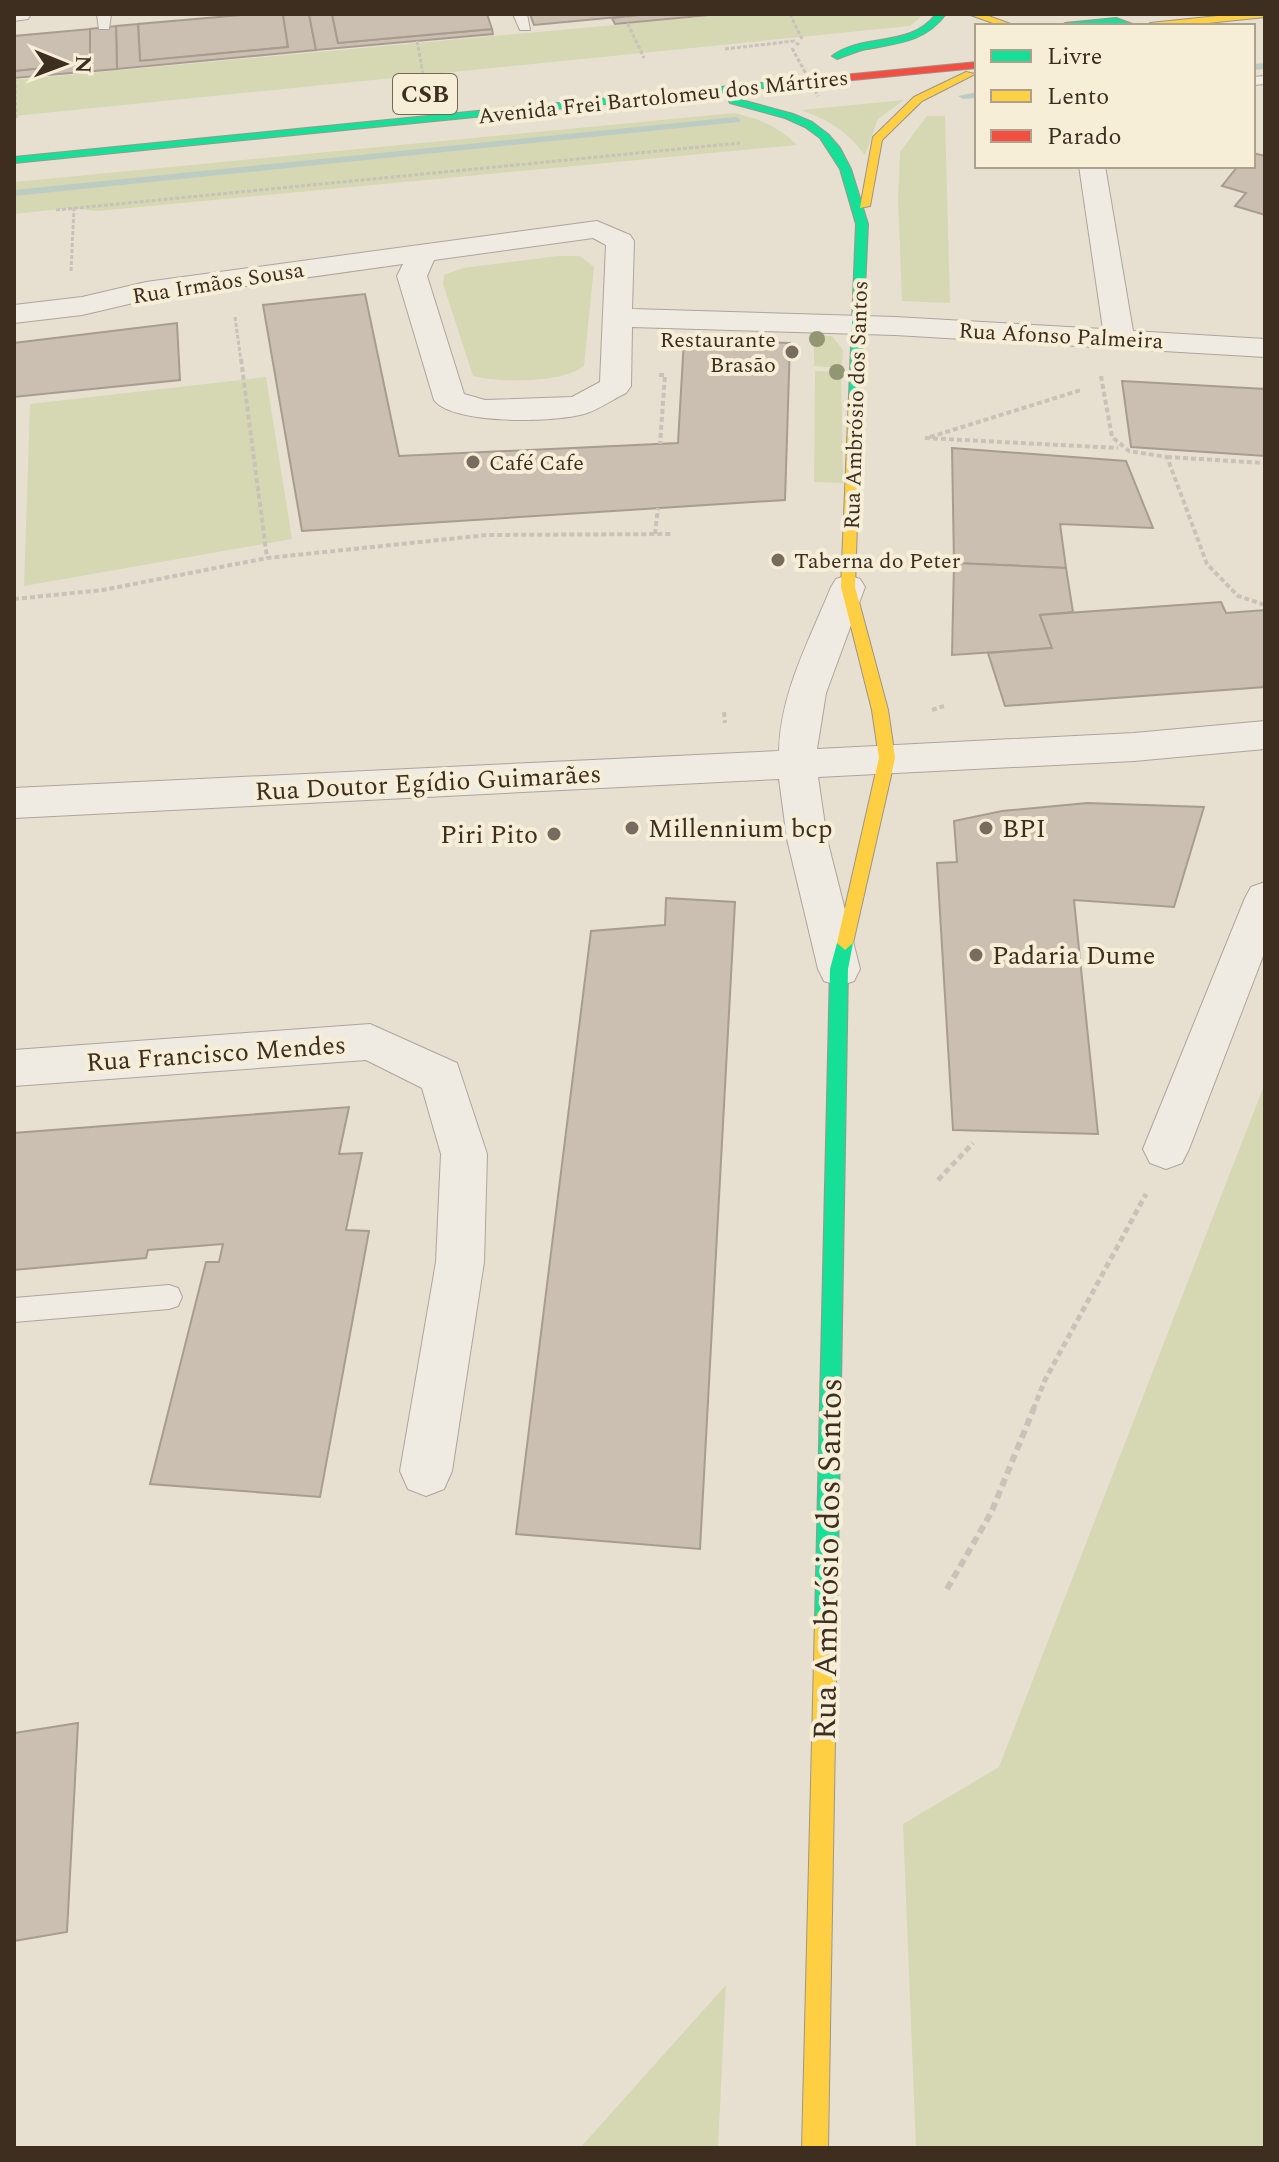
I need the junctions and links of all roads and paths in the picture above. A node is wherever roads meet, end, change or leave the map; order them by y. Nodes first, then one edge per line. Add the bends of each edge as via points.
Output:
1 (790, 14) edge
2 (941, 14) edge
3 (973, 14) edge
4 (1265, 14) edge
5 (625, 18) dead end
6 (1005, 24) edge
7 (1085, 24) edge
8 (1126, 24) edge
9 (1169, 24) edge
10 (417, 41) dead end
11 (804, 44) dead end
12 (799, 45) dead end
13 (930, 47) dead end
14 (792, 48) dead end
15 (712, 50) dead end
16 (644, 58) dead end
17 (975, 68) edge
18 (975, 69) edge
19 (15, 78) edge
20 (424, 79) dead end
21 (677, 94) junction
22 (818, 96) dead end
23 (16, 118) dead end
24 (752, 141) dead end
25 (14, 160) edge
26 (1092, 168) edge
27 (74, 208) junction
28 (56, 210) dead end
29 (862, 224) junction
30 (423, 253) junction
31 (71, 280) dead end
32 (14, 314) edge
33 (235, 316) dead end
34 (618, 318) junction
35 (858, 324) junction
36 (1119, 338) junction
37 (1265, 348) edge
38 (665, 375) dead end
39 (1101, 375) dead end
40 (1081, 390) dead end
41 (660, 444) dead end
42 (1119, 448) junction
43 (1167, 457) junction
44 (1265, 463) edge
45 (658, 508) dead end
46 (655, 534) junction
47 (672, 534) dead end
48 (267, 558) junction
49 (848, 587) junction
50 (14, 599) edge
51 (1265, 605) edge
52 (944, 706) dead end
53 (932, 710) dead end
54 (724, 712) dead end
55 (725, 723) dead end
56 (1265, 735) edge
57 (887, 758) junction
58 (798, 764) junction
59 (14, 803) edge
60 (1265, 898) edge
61 (839, 969) junction
62 (14, 1068) edge
63 (973, 1143) dead end
64 (1166, 1149) joint
65 (938, 1180) dead end
66 (169, 1297) dead end
67 (14, 1310) edge
68 (426, 1471) dead end
69 (947, 1589) dead end
70 (815, 2148) edge

1 - 11 path
2 - 13 main road, Avenida Frei Bartolomeu dos Mártires via 930,32 848,46 829,56
3 - 6 main road
4 - 9 main road
5 - 16 path
7 - 8 main road
10 - 20 path
12 - 15 path via 794,41
14 - 22 path, bridge
17 - 21 main road, Avenida Frei Bartolomeu dos Mártires / CSB
18 - 29 main road via 918,99 877,139
19 - 23 path
21 - 25 main road, Avenida Frei Bartolomeu dos Mártires / CSB
21 - 29 main road via 789,113 817,128 842,153 852,174
24 - 27 path
26 - 36 street
27 - 28 path
27 - 31 path
29 - 35 main road, Rua Ambrósio dos Santos
30 - 32 street, Rua Irmãos Sousa
30 - 34 street, Rua Irmãos Sousa via 597,229 620,241
30 - 34 street via 412,276 450,400 483,410 578,406 615,386
33 - 48 path
34 - 35 street, Rua Afonso Palmeira
35 - 36 street, Rua Afonso Palmeira
35 - 49 main road, Rua Ambrósio dos Santos
36 - 37 street, Rua Afonso Palmeira
38 - 41 path
39 - 42 path via 1109,437
40 - 42 path via 925,438
42 - 43 path
43 - 44 path
43 - 51 path via 1207,564 1238,596
45 - 46 path
46 - 47 path
46 - 48 path via 487,535
48 - 50 path via 103,590
49 - 57 main road, Rua Ambrósio dos Santos
49 - 58 street via 802,710
52 - 53 path
54 - 55 path
56 - 57 street, Rua Doutor Egídio Guimarães via 1134,747
57 - 58 street, Rua Doutor Egídio Guimarães
57 - 61 main road, Rua Ambrósio dos Santos
58 - 59 street, Rua Doutor Egídio Guimarães
58 - 61 street via 804,818
60 - 64 street
61 - 70 main road, Rua Ambrósio dos Santos
62 - 68 street, Rua Francisco Mendes via 370,1042 441,1076 464,1154 462,1216 460,1262
63 - 65 path
64 - 69 path via 1140,1209 1045,1380 991,1513
66 - 67 lane

